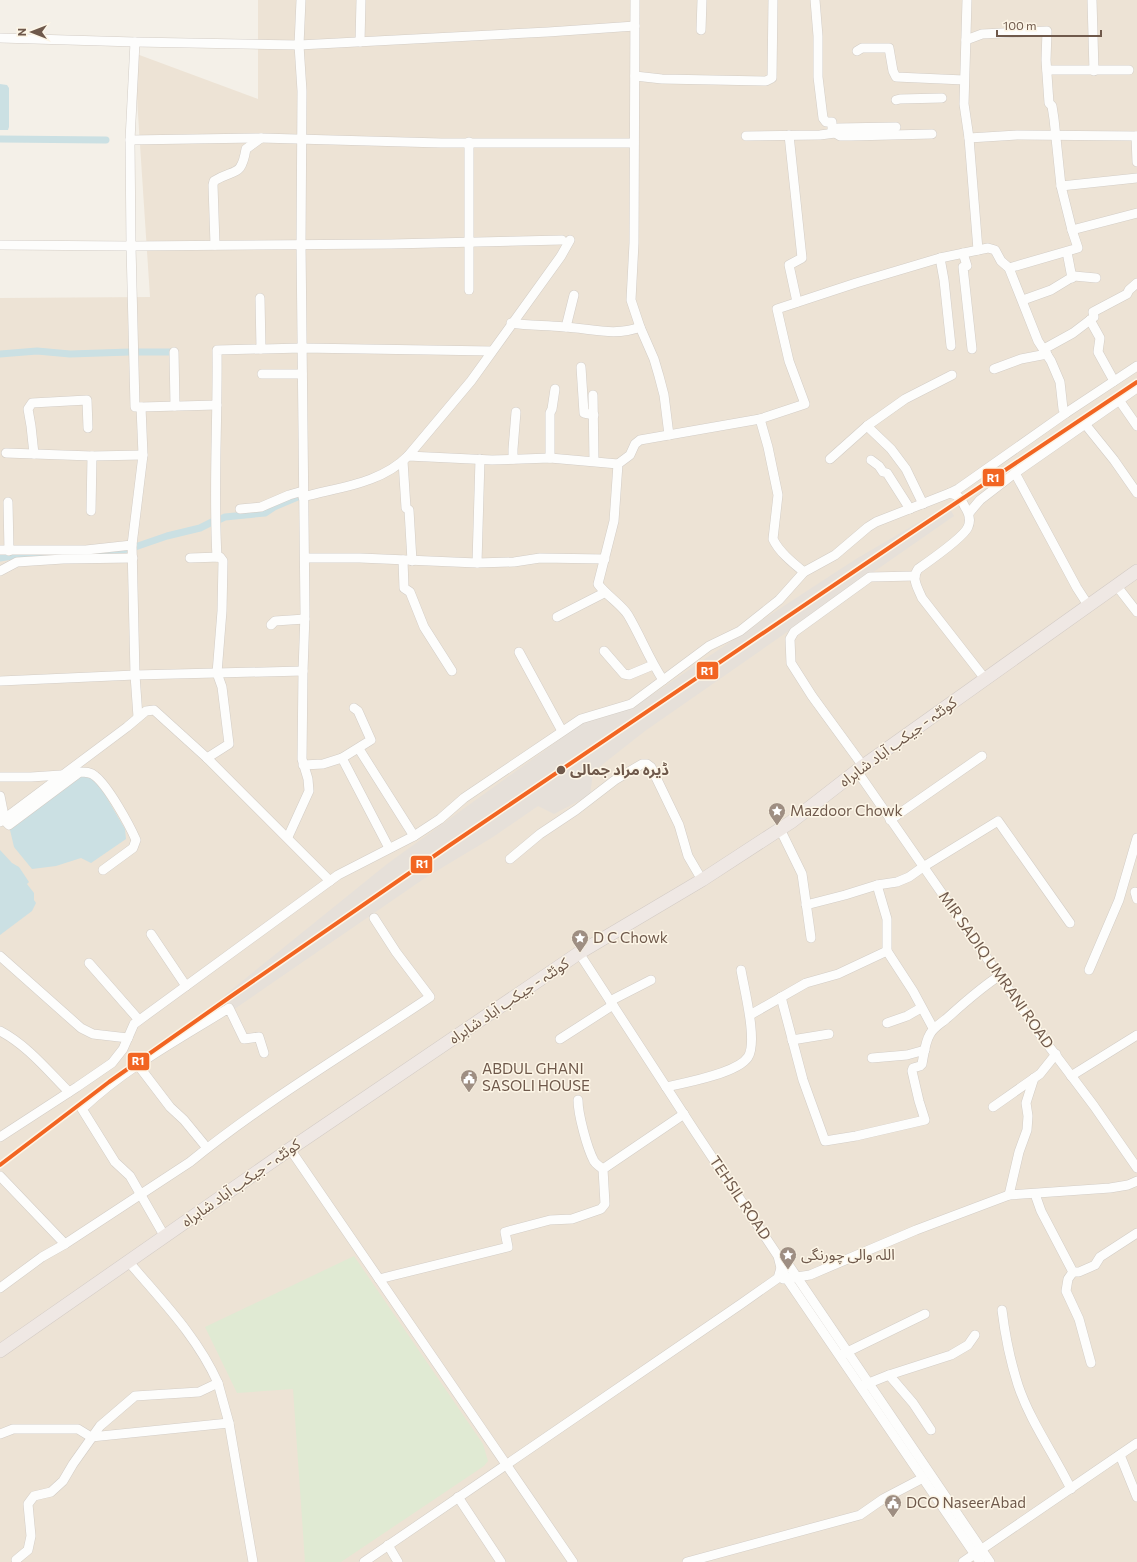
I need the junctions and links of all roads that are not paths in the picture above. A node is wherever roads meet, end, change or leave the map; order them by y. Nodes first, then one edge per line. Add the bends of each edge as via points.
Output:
1 (301, 0) edge
2 (361, 0) edge
3 (635, 0) edge
4 (702, 0) edge
5 (773, 0) edge
6 (815, 0) edge
7 (966, 0) edge
8 (1092, 0) edge
9 (635, 26) junction
10 (701, 30) dead end
11 (0, 38) edge
12 (966, 40) junction
13 (135, 42) junction
14 (360, 42) junction
15 (299, 45) junction
16 (857, 51) dead end
17 (1047, 70) junction
18 (1129, 70) dead end
19 (1094, 71) junction
20 (635, 76) junction
21 (964, 80) junction
22 (942, 98) dead end
23 (896, 100) dead end
24 (896, 127) dead end
25 (834, 132) junction
26 (932, 134) dead end
27 (789, 135) junction
28 (1056, 135) junction
29 (746, 136) dead end
30 (1136, 136) edge
31 (261, 138) junction
32 (969, 138) junction
33 (302, 139) junction
34 (130, 140) junction
35 (469, 142) junction
36 (634, 143) junction
37 (1137, 162) edge
38 (1137, 178) edge
39 (1061, 186) junction
40 (1137, 212) edge
41 (1072, 230) junction
42 (470, 242) junction
43 (300, 244) junction
44 (0, 245) edge
45 (215, 245) junction
46 (131, 246) junction
47 (978, 250) junction
48 (1067, 252) junction
49 (963, 253) junction
50 (940, 258) junction
51 (1009, 268) junction
52 (1072, 278) junction
53 (1096, 278) dead end
54 (1137, 283) edge
55 (469, 290) dead end
56 (574, 295) dead end
57 (260, 298) dead end
58 (1023, 300) junction
59 (797, 302) junction
60 (1090, 320) junction
61 (511, 323) junction
62 (566, 327) junction
63 (640, 327) junction
64 (951, 346) dead end
65 (302, 348) junction
66 (261, 349) junction
67 (972, 349) dead end
68 (492, 351) junction
69 (174, 352) dead end
70 (1046, 352) junction
71 (1137, 366) edge
72 (581, 367) dead end
73 (994, 369) dead end
74 (262, 374) dead end
75 (302, 374) junction
76 (952, 375) dead end
77 (1114, 381) junction
78 (1137, 388) edge
79 (555, 389) dead end
80 (593, 395) dead end
81 (1119, 400) junction
82 (218, 405) junction
83 (175, 406) junction
84 (141, 407) junction
85 (516, 412) dead end
86 (1066, 413) junction
87 (594, 415) junction
88 (760, 419) junction
89 (1085, 424) junction
90 (867, 426) junction
91 (1137, 426) edge
92 (88, 428) dead end
93 (669, 435) junction
94 (6, 453) dead end
95 (34, 454) junction
96 (143, 455) junction
97 (92, 456) junction
98 (406, 458) junction
99 (550, 458) junction
100 (830, 458) dead end
101 (480, 459) junction
102 (514, 459) junction
103 (871, 460) dead end
104 (594, 462) junction
105 (618, 464) junction
106 (1015, 473) junction
107 (950, 493) junction
108 (1137, 493) edge
109 (303, 494) junction
110 (8, 502) dead end
111 (923, 504) junction
112 (240, 509) dead end
113 (910, 509) junction
114 (91, 511) dead end
115 (969, 513) junction
116 (132, 545) junction
117 (4, 551) edge
118 (217, 557) junction
119 (133, 558) junction
120 (190, 558) dead end
121 (305, 558) junction
122 (605, 559) junction
123 (408, 560) junction
124 (477, 563) junction
125 (0, 571) edge
126 (1137, 571) edge
127 (804, 572) junction
128 (915, 576) junction
129 (1116, 585) junction
130 (604, 593) junction
131 (1088, 605) junction
132 (1137, 612) edge
133 (557, 617) dead end
134 (305, 619) junction
135 (271, 625) dead end
136 (604, 651) dead end
137 (519, 652) dead end
138 (653, 665) junction
139 (303, 671) junction
140 (452, 671) dead end
141 (217, 673) junction
142 (135, 675) junction
143 (663, 680) junction
144 (986, 680) junction
145 (0, 681) edge
146 (354, 708) dead end
147 (138, 717) junction
148 (562, 731) junction
149 (359, 749) junction
150 (982, 756) dead end
151 (208, 758) junction
152 (342, 758) junction
153 (303, 764) junction
154 (860, 768) junction
155 (61, 775) junction
156 (0, 777) edge
157 (0, 796) edge
158 (2, 820) edge
159 (890, 820) junction
160 (780, 829) junction
161 (414, 836) junction
162 (288, 837) junction
163 (1137, 838) edge
164 (389, 848) junction
165 (510, 859) dead end
166 (923, 867) junction
167 (103, 870) dead end
168 (702, 880) junction
169 (330, 881) junction
170 (877, 885) junction
171 (806, 905) junction
172 (374, 918) dead end
173 (1070, 924) dead end
174 (151, 934) dead end
175 (810, 938) dead end
176 (887, 951) junction
177 (579, 954) junction
178 (0, 956) edge
179 (89, 962) dead end
180 (741, 970) dead end
181 (1089, 970) dead end
182 (998, 976) junction
183 (651, 980) dead end
184 (186, 986) junction
185 (781, 997) junction
186 (612, 1003) junction
187 (921, 1008) junction
188 (750, 1015) junction
189 (139, 1020) junction
190 (887, 1023) dead end
191 (933, 1028) junction
192 (0, 1031) edge
193 (829, 1034) dead end
194 (1137, 1035) edge
195 (128, 1038) junction
196 (560, 1039) dead end
197 (792, 1040) junction
198 (925, 1050) junction
199 (264, 1052) dead end
200 (1056, 1054) junction
201 (872, 1058) dead end
202 (138, 1066) junction
203 (1071, 1076) junction
204 (1034, 1078) junction
205 (666, 1087) junction
206 (69, 1092) junction
207 (578, 1100) dead end
208 (993, 1107) dead end
209 (684, 1114) junction
210 (0, 1137) edge
211 (207, 1148) junction
212 (290, 1149) junction
213 (1137, 1168) edge
214 (603, 1169) junction
215 (0, 1176) edge
216 (1137, 1181) edge
217 (140, 1194) junction
218 (1035, 1194) junction
219 (1009, 1195) junction
220 (1137, 1233) edge
221 (165, 1237) junction
222 (65, 1244) junction
223 (128, 1261) junction
224 (784, 1266) junction
225 (1073, 1272) junction
226 (787, 1278) junction
227 (379, 1279) junction
228 (0, 1288) edge
229 (1002, 1310) dead end
230 (925, 1314) dead end
231 (975, 1335) dead end
232 (0, 1350) edge
233 (843, 1353) junction
234 (1092, 1363) dead end
235 (889, 1375) junction
236 (218, 1383) junction
237 (865, 1384) junction
238 (228, 1423) junction
239 (931, 1430) dead end
240 (0, 1434) edge
241 (91, 1438) junction
242 (1137, 1443) edge
243 (1120, 1455) junction
244 (505, 1464) junction
245 (923, 1478) junction
246 (1071, 1489) junction
247 (458, 1497) junction
248 (1137, 1498) edge
249 (388, 1545) junction
250 (978, 1551) junction
251 (16, 1560) dead end
252 (254, 1562) edge
253 (364, 1562) edge
254 (398, 1562) edge
255 (501, 1562) edge
256 (573, 1562) edge
257 (687, 1562) edge
258 (963, 1562) edge
259 (980, 1562) edge
260 (990, 1562) edge

1 - 15 street
2 - 14 street
3 - 9 street
4 - 10 street
5 - 20 street via 772,78 766,81
6 - 25 street via 818,77 823,118 826,122 832,122
7 - 12 street
8 - 19 street
9 - 14 street
9 - 20 street
11 - 13 street
12 - 17 street via 982,34 1047,32
12 - 21 street
13 - 15 street
13 - 34 street
14 - 15 street
15 - 33 street
16 - 21 street via 862,48 889,48 896,77
17 - 19 street
17 - 28 street via 1049,103 1052,106
18 - 19 street
20 - 36 street
21 - 32 street via 964,104
22 - 23 street
24 - 25 street via 838,128
25 - 26 street via 840,136
25 - 27 street
27 - 29 street
27 - 59 street via 802,258 789,266
28 - 30 street
28 - 32 street
28 - 39 street
30 - 37 street
31 - 33 street
31 - 34 street
31 - 45 street via 246,149 240,170 214,182
32 - 47 street
33 - 35 street
33 - 43 street
34 - 46 street
35 - 36 street
35 - 42 street
36 - 63 street via 631,300
38 - 39 street
39 - 41 street
40 - 41 street
41 - 48 street via 1078,248
42 - 43 street
42 - 55 street
42 - 61 street via 566,240 548,275
43 - 45 street
43 - 65 street
44 - 46 street
45 - 46 street
46 - 84 street via 135,407
47 - 49 street
47 - 51 street via 995,250 1001,261
48 - 51 street
48 - 52 street
49 - 50 street
49 - 67 street via 967,266 963,267
50 - 59 street
50 - 64 street
51 - 58 street
52 - 53 street
52 - 58 street via 1051,290
54 - 60 street via 1127,294 1093,312 1094,317
56 - 62 street
57 - 66 street
58 - 70 street via 1038,341
59 - 88 street via 777,309 789,361 805,404
60 - 70 street
60 - 77 street via 1100,338 1098,352
61 - 62 street
61 - 68 street
62 - 63 street via 602,332 629,332
63 - 93 street via 659,376
65 - 66 street
65 - 68 street
65 - 75 street
66 - 82 street via 217,350
68 - 98 street via 472,381
69 - 83 street
70 - 73 street
70 - 86 street via 1060,382
71 - 77 street
72 - 87 street via 584,413
74 - 75 street
75 - 109 street
76 - 90 street via 905,399
77 - 86 street
78 - 81 street
79 - 99 street via 550,413
80 - 87 street
81 - 89 street
81 - 91 street
82 - 83 street
82 - 118 street via 214,515
83 - 84 street
84 - 96 street
85 - 102 street
86 - 107 street
87 - 104 street
88 - 93 street
88 - 127 street via 778,495 773,539 786,556
89 - 106 street
89 - 108 street
90 - 100 street
90 - 111 street via 891,449 906,469
92 - 95 street via 86,400 32,403 28,409
93 - 105 street via 640,440 630,455
94 - 95 street
95 - 97 street
96 - 97 street
96 - 116 street
97 - 114 street
98 - 101 street
98 - 109 street via 392,470 366,482
98 - 123 street
99 - 102 street
99 - 104 street
101 - 102 street
101 - 124 street
103 - 113 street via 882,472 887,473
104 - 105 street
105 - 122 street via 614,521
106 - 115 street via 980,500
106 - 131 street
107 - 111 street
107 - 115 street via 961,499
109 - 112 street via 289,495 261,507
109 - 121 street
110 - 117 street
111 - 113 street
113 - 127 street via 868,527 835,555
115 - 128 street via 968,527 964,532 918,570
116 - 117 street via 86,550
116 - 119 street
118 - 120 street
118 - 141 street via 223,561
119 - 125 street via 17,562
119 - 142 street
121 - 123 street
121 - 134 street
122 - 124 street via 540,558
122 - 130 street via 598,584
123 - 124 street
123 - 140 street via 404,588 410,592 424,627
126 - 129 highway, کوئٹہ - جیکب آباد شاہراہ
127 - 143 street via 779,600 740,631 709,646
128 - 144 street via 922,598
128 - 154 street, MIR SADIQ UMRANI ROAD via 870,577 794,632 790,639 791,663
129 - 131 highway, کوئٹہ - جیکب آباد شاہراہ
129 - 132 street
130 - 133 street
130 - 138 street via 627,614
131 - 144 highway, کوئٹہ - جیکب آباد شاہراہ
134 - 135 street via 274,620
134 - 139 street
136 - 138 street via 624,674 629,675
137 - 148 street
138 - 143 street
139 - 141 street
139 - 153 street
141 - 142 street
141 - 151 street via 222,687 229,744
142 - 145 street
142 - 147 street
143 - 148 street via 631,704 581,719
144 - 154 highway, کوئٹہ - جیکب آباد شاہراہ
146 - 149 street via 358,711 371,740
147 - 151 street via 146,710 154,710
147 - 155 street
148 - 161 street via 464,798 440,819
149 - 152 street
149 - 161 street
150 - 159 street
151 - 162 street
152 - 153 street via 323,764
152 - 164 street
153 - 162 street via 309,791
154 - 159 street, MIR SADIQ UMRANI ROAD
154 - 160 highway, کوئٹہ - جیکب آباد شاہراہ
155 - 156 street
155 - 158 street
157 - 158 street
158 - 167 street via 9,825 80,772 95,775 136,840 133,848
159 - 166 street, MIR SADIQ UMRANI ROAD
160 - 168 highway, کوئٹہ - جیکب آباد شاہراہ
160 - 171 street via 802,874
161 - 164 street
162 - 169 street
163 - 181 street via 1119,900
164 - 169 street
165 - 168 street via 615,780 642,764 647,764 652,767 662,787 679,825 688,856
166 - 170 street via 897,882
166 - 173 street via 998,821
166 - 182 street, MIR SADIQ UMRANI ROAD
168 - 177 highway, کوئٹہ - جیکب آباد شاہراہ
169 - 184 street
170 - 171 street
170 - 176 street via 887,919
171 - 175 street
172 - 211 street via 430,997
174 - 184 street
176 - 185 street via 838,974 806,983
176 - 187 street
177 - 186 street, TEHSIL ROAD
177 - 212 highway, کوئٹہ - جیکب آباد شاہراہ
178 - 195 street via 81,1028 93,1034
179 - 189 street
180 - 188 street
182 - 191 street via 982,986
182 - 200 street, MIR SADIQ UMRANI ROAD
183 - 186 street
184 - 189 street
185 - 188 street
185 - 197 street
186 - 196 street
186 - 205 street, TEHSIL ROAD
187 - 190 street
187 - 191 street
188 - 205 street via 751,1046 749,1056 742,1064 714,1075
189 - 195 street via 134,1024
191 - 198 street
192 - 206 street via 35,1058
193 - 197 street
194 - 203 street
195 - 206 street via 112,1063
197 - 198 street via 825,1141 925,1120 912,1071 913,1068 920,1066
198 - 201 street via 907,1055
199 - 202 street via 259,1037 244,1039 228,1008
200 - 203 street, MIR SADIQ UMRANI ROAD
200 - 204 street via 1046,1068
202 - 211 street
202 - 217 street via 99,1092 82,1109 115,1162 130,1176
203 - 213 street, MIR SADIQ UMRANI ROAD
204 - 208 street
204 - 219 street via 1026,1103 1027,1130
205 - 209 street, TEHSIL ROAD
206 - 210 street
207 - 214 street via 594,1161
209 - 214 street
209 - 224 street, TEHSIL ROAD
211 - 217 street
212 - 221 highway, کوئٹہ - جیکب آباد شاہراہ
212 - 227 street
214 - 227 street via 605,1204 601,1209 505,1232 508,1247
215 - 222 street
216 - 218 street via 1110,1188
217 - 221 street
217 - 222 street
218 - 219 street
218 - 225 street via 1041,1211
219 - 226 street via 916,1230 810,1275
220 - 225 street via 1100,1257 1095,1265
221 - 223 highway, کوئٹہ - جیکب آباد شاہراہ
222 - 228 street via 42,1257
223 - 232 highway, کوئٹہ - جیکب آباد شاہراہ
223 - 236 street via 188,1331 209,1362
224 - 226 street
224 - 226 street
225 - 234 street via 1068,1279 1066,1291 1079,1319
226 - 233 street
226 - 244 street
227 - 244 street
229 - 246 street via 1005,1338 1018,1386
230 - 233 street
231 - 235 street via 968,1345 951,1355
233 - 237 street
235 - 237 street
235 - 239 street via 913,1403
236 - 238 street
236 - 241 street via 199,1392 135,1396 100,1426
237 - 245 street
237 - 250 street
238 - 241 street
238 - 252 street
240 - 241 street via 13,1429 78,1429
241 - 251 street via 63,1481 51,1492 34,1496 28,1504 31,1536 28,1550
242 - 243 street
243 - 246 street
243 - 248 street
244 - 247 street
244 - 256 street
245 - 250 street
245 - 257 street via 883,1499 860,1515
246 - 250 street
247 - 249 street
247 - 255 street
249 - 253 street
249 - 254 street
250 - 258 street
250 - 259 street
250 - 260 street

